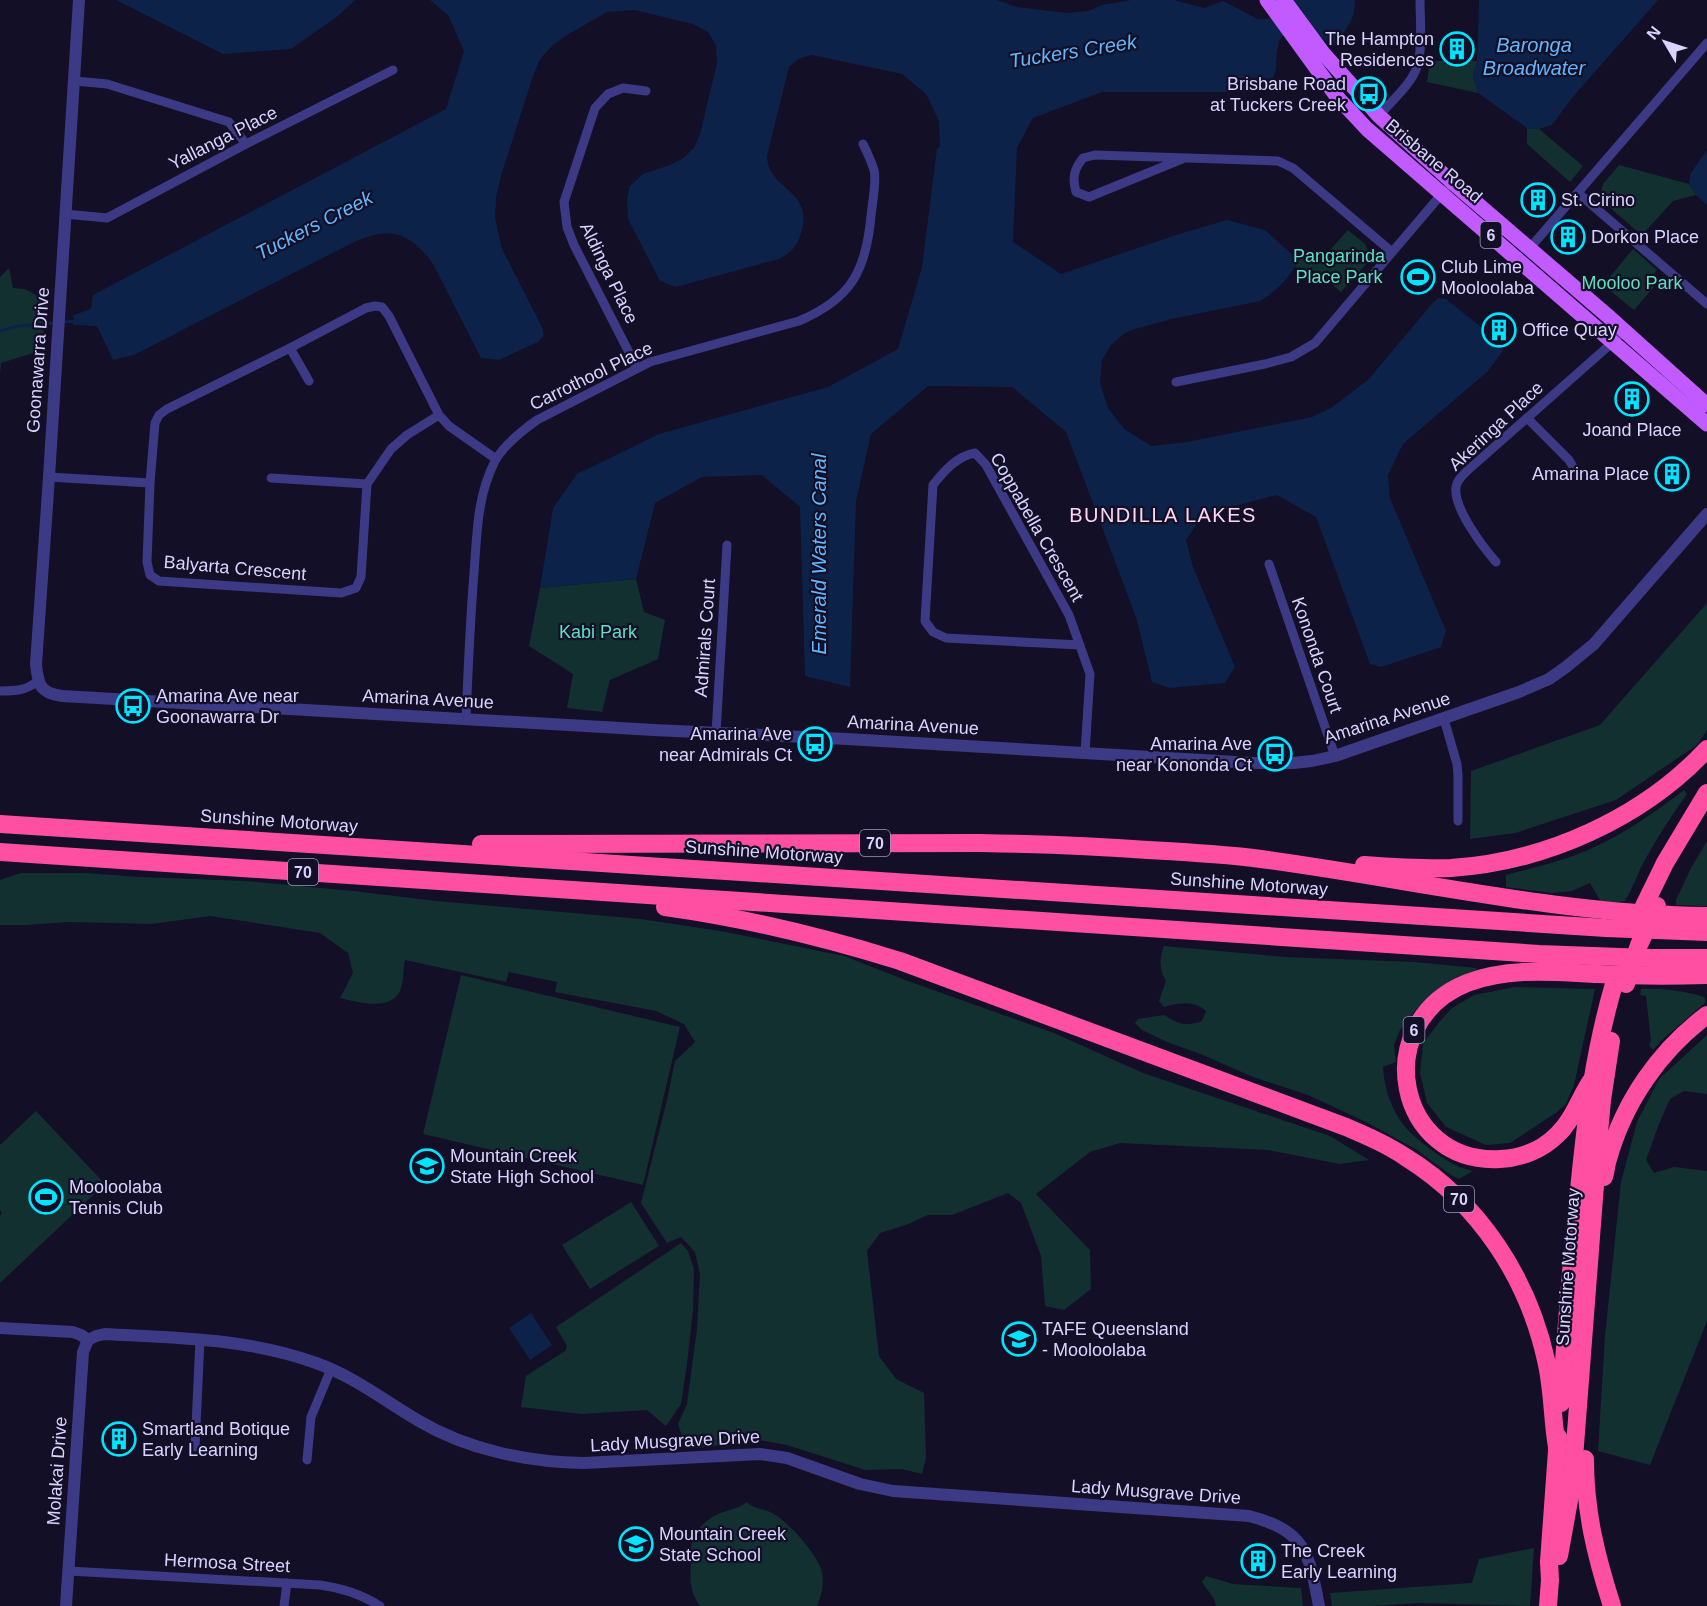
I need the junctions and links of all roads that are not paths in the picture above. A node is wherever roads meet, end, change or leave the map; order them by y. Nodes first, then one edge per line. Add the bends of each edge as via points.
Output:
1 (80, 0) edge
2 (1420, 0) edge
3 (1275, 3) edge
4 (1299, 31) junction
5 (1707, 43) edge
6 (393, 70) dead end
7 (75, 81) junction
8 (646, 91) dead end
9 (1379, 116) junction
10 (1367, 129) junction
11 (246, 144) junction
12 (863, 144) dead end
13 (1182, 159) junction
14 (1447, 187) junction
15 (1578, 193) junction
16 (65, 214) junction
17 (1529, 249) junction
18 (1392, 252) junction
19 (1707, 304) edge
20 (1618, 336) junction
21 (290, 348) junction
22 (637, 368) junction
23 (309, 381) dead end
24 (1176, 382) dead end
25 (1707, 405) edge
26 (439, 415) junction
27 (1527, 418) junction
28 (1707, 424) edge
29 (496, 459) junction
30 (49, 477) junction
31 (1579, 477) dead end
32 (271, 478) dead end
33 (150, 483) junction
34 (367, 484) junction
35 (1707, 514) edge
36 (727, 545) dead end
37 (1496, 562) dead end
38 (1269, 564) dead end
39 (1080, 645) junction
40 (38, 681) junction
41 (0, 691) edge
42 (466, 719) junction
43 (1444, 719) junction
44 (716, 733) junction
45 (1707, 749) edge
46 (1085, 753) junction
47 (1335, 756) junction
48 (1707, 782) edge
49 (1707, 793) edge
50 (1707, 815) edge
51 (1458, 821) dead end
52 (0, 824) edge
53 (1676, 845) junction
54 (430, 851) junction
55 (0, 852) edge
56 (1320, 868) junction
57 (605, 893) junction
58 (1650, 906) junction
59 (1707, 916) edge
60 (1707, 932) edge
61 (1707, 958) edge
62 (1707, 975) edge
63 (1620, 984) junction
64 (1707, 1015) edge
65 (1591, 1081) junction
66 (1594, 1195) junction
67 (0, 1328) edge
68 (88, 1340) junction
69 (200, 1340) junction
70 (331, 1369) junction
71 (1578, 1417) junction
72 (1557, 1447) junction
73 (195, 1448) dead end
74 (307, 1460) dead end
75 (69, 1571) junction
76 (1550, 1580) junction
77 (287, 1583) junction
78 (66, 1606) edge
79 (284, 1606) edge
80 (380, 1606) edge
81 (1319, 1606) edge
82 (1548, 1606) edge
83 (1612, 1606) edge

1 - 7 street, Goonawarra Drive
2 - 9 street via 1417,66
3 - 4 main road, Brisbane Road / 6
4 - 9 main road, Brisbane Road / 6
4 - 10 main road, Brisbane Road / 6 via 1338,98
5 - 15 street
6 - 11 street, Yallanga Place
7 - 11 street via 107,84 229,122
7 - 16 street, Goonawarra Drive
8 - 22 street, Aldinga Place via 623,88 608,94 595,108 564,202 574,245
9 - 10 main road
9 - 14 main road, Brisbane Road / 6
10 - 14 main road, Brisbane Road / 6
11 - 16 street, Yallanga Place via 107,218
12 - 22 street, Carrothool Place via 875,172 868,241 862,264 845,291 820,313 799,321
13 - 13 street via 1089,197 1076,192 1073,180 1083,158 1095,155
13 - 18 street via 1278,160 1293,168
14 - 17 main road, Brisbane Road / 6
14 - 18 street
14 - 20 main road, Brisbane Road / 6
15 - 17 street
15 - 19 street
16 - 30 street, Goonawarra Drive
17 - 20 main road, Brisbane Road / 6
18 - 24 street via 1315,343 1291,357
20 - 25 main road, Brisbane Road / 6
20 - 27 street, Akeringa Place
20 - 28 main road, Brisbane Road / 6
21 - 23 street
21 - 26 street, Balyarta Crescent via 366,308 382,307
21 - 33 street, Balyarta Crescent via 159,415
22 - 29 street, Carrothool Place via 537,420 522,430
26 - 29 street, Balyarta Crescent
26 - 34 street via 391,449
27 - 31 street via 1569,460
27 - 37 street, Akeringa Place via 1457,484 1457,496 1467,521
29 - 42 street, Carrothool Place via 478,513
30 - 33 street
30 - 40 street, Goonawarra Drive
32 - 34 street
33 - 34 street, Balyarta Crescent via 147,562 150,575 159,581 341,593 356,588 361,577
35 - 43 street, Amarina Avenue via 1594,645 1574,661 1536,686
36 - 44 street, Admirals Court
38 - 47 street, Kononda Court
39 - 39 street, Coppabella Crescent via 946,638 933,632 925,621 933,484 963,455 975,453 986,465 1069,615
39 - 46 street, Coppabella Crescent via 1090,674
40 - 41 street via 19,691
40 - 42 street, Amarina Avenue via 48,693 62,696
42 - 44 street, Amarina Avenue
43 - 47 street, Amarina Avenue
43 - 51 street via 1457,764
44 - 46 street, Amarina Avenue
45 - 56 highway via 1671,782 1626,813 1537,852 1451,868 1338,863
46 - 47 street, Amarina Avenue via 1271,764
48 - 53 highway, 6 via 1680,827
49 - 53 highway, Sunshine Motorway
50 - 58 highway, Sunshine Motorway
52 - 54 highway, Sunshine Motorway / 70
53 - 58 highway, Sunshine Motorway / 6
54 - 56 highway, 70 via 444,844 1047,844 1228,855
54 - 60 highway, Sunshine Motorway
55 - 57 highway, 70
56 - 59 highway, 70 via 1591,910
57 - 61 highway via 1539,954
57 - 72 highway, 70 via 621,902 791,930 900,961 1346,1127 1392,1149 1459,1199 1512,1269 1544,1351
58 - 63 highway, Sunshine Motorway / 6 via 1620,964
62 - 65 highway, 6 via 1532,972 1483,978 1452,991 1430,1008 1414,1030 1407,1055 1408,1092 1423,1123 1442,1142 1480,1159 1507,1159 1545,1144 1565,1126
63 - 65 highway, Sunshine Motorway / 6 via 1603,1025
63 - 66 highway, Sunshine Motorway / 70 via 1602,1100
64 - 66 highway via 1670,1048 1642,1083 1619,1127 1605,1176
65 - 72 highway, Sunshine Motorway
66 - 71 highway, Sunshine Motorway / 70
67 - 68 street, Lady Musgrave Drive via 73,1332
68 - 69 street, Lady Musgrave Drive via 105,1334
68 - 75 street, Molakai Drive via 83,1352
69 - 70 street, Lady Musgrave Drive via 260,1346
69 - 73 street
70 - 74 street via 311,1417
70 - 81 street, Lady Musgrave Drive via 453,1437 530,1459 584,1463 760,1454 787,1458 860,1484 893,1491 1249,1516 1286,1531 1304,1548
71 - 76 highway, Sunshine Motorway / 70 via 1572,1484
71 - 83 highway via 1585,1434 1589,1524
72 - 76 highway, Sunshine Motorway / 70
75 - 77 street, Hermosa Street
75 - 78 street, Molakai Drive
76 - 82 highway, Sunshine Motorway / 70
77 - 79 street
77 - 80 street, Hermosa Street via 339,1588

